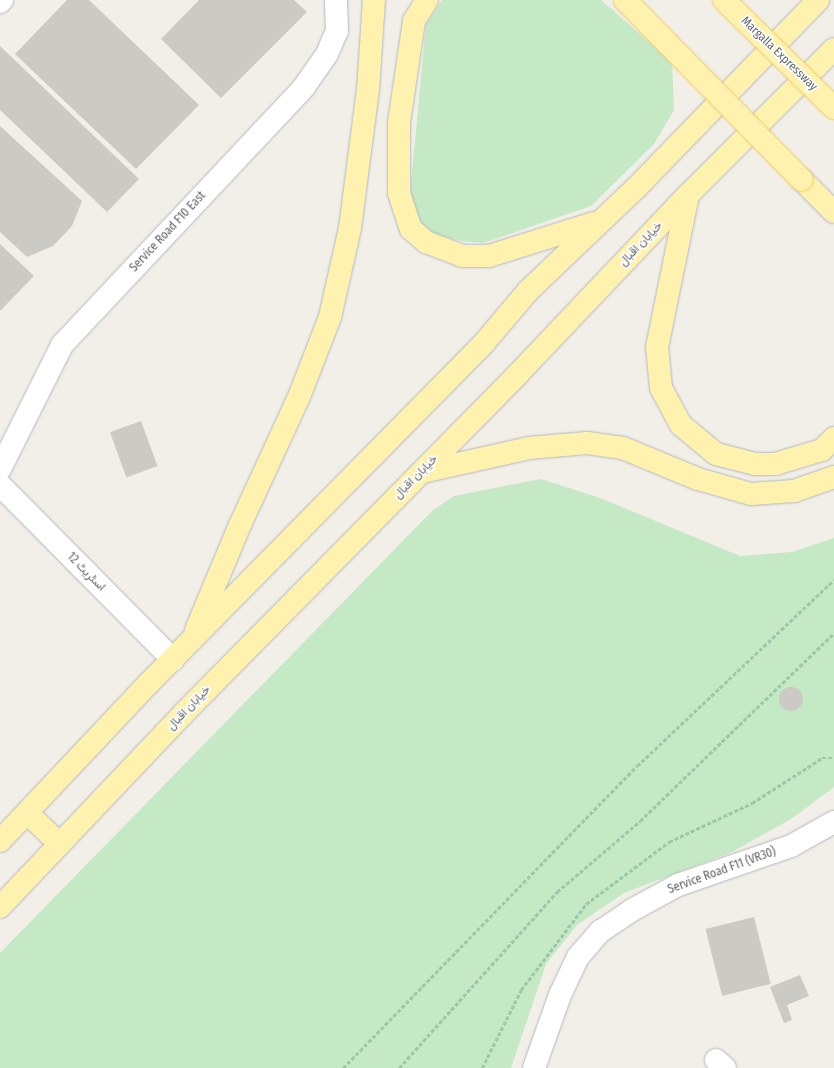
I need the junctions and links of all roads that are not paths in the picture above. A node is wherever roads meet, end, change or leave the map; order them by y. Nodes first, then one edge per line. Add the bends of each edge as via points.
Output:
1 (336, 0) edge
2 (374, 0) edge
3 (427, 0) edge
4 (625, 0) edge
5 (724, 0) edge
6 (811, 4) edge
7 (834, 49) edge
8 (834, 108) edge
9 (688, 195) junction
10 (834, 212) edge
11 (599, 222) junction
12 (834, 438) edge
13 (0, 470) edge
14 (422, 472) junction
15 (834, 477) edge
16 (0, 485) edge
17 (192, 640) junction
18 (172, 660) junction
19 (27, 813) junction
20 (834, 822) edge
21 (0, 841) edge
22 (60, 844) junction
23 (0, 908) edge
24 (534, 1068) edge

1 - 13 street, Service Road F10 East via 337,31 327,54 304,87 62,345
2 - 17 main road via 368,90 350,228 330,317 300,397 240,526
3 - 11 main road via 414,21 398,122 399,193 411,229 426,242 462,256 489,256
4 - 10 main road, bridge
5 - 8 main road, Margalla Expressway, bridge
6 - 11 main road via 637,187
7 - 9 main road, خیابان اقبال
9 - 12 main road via 657,347 661,388 681,425 716,454 755,464 775,464 822,450
9 - 14 main road, خیابان اقبال
11 - 17 main road via 528,291 484,344
14 - 15 main road via 529,448 587,443 623,448 698,479 751,494 794,491
14 - 22 main road, خیابان اقبال via 183,714
16 - 18 street, اسٹریٹ 12
17 - 18 main road
18 - 19 main road
19 - 21 main road
19 - 22 main road
20 - 24 street, Service Road F11 (VR30) via 790,846 678,885 632,910 601,931 578,957 560,995
22 - 23 main road, خیابان اقبال

